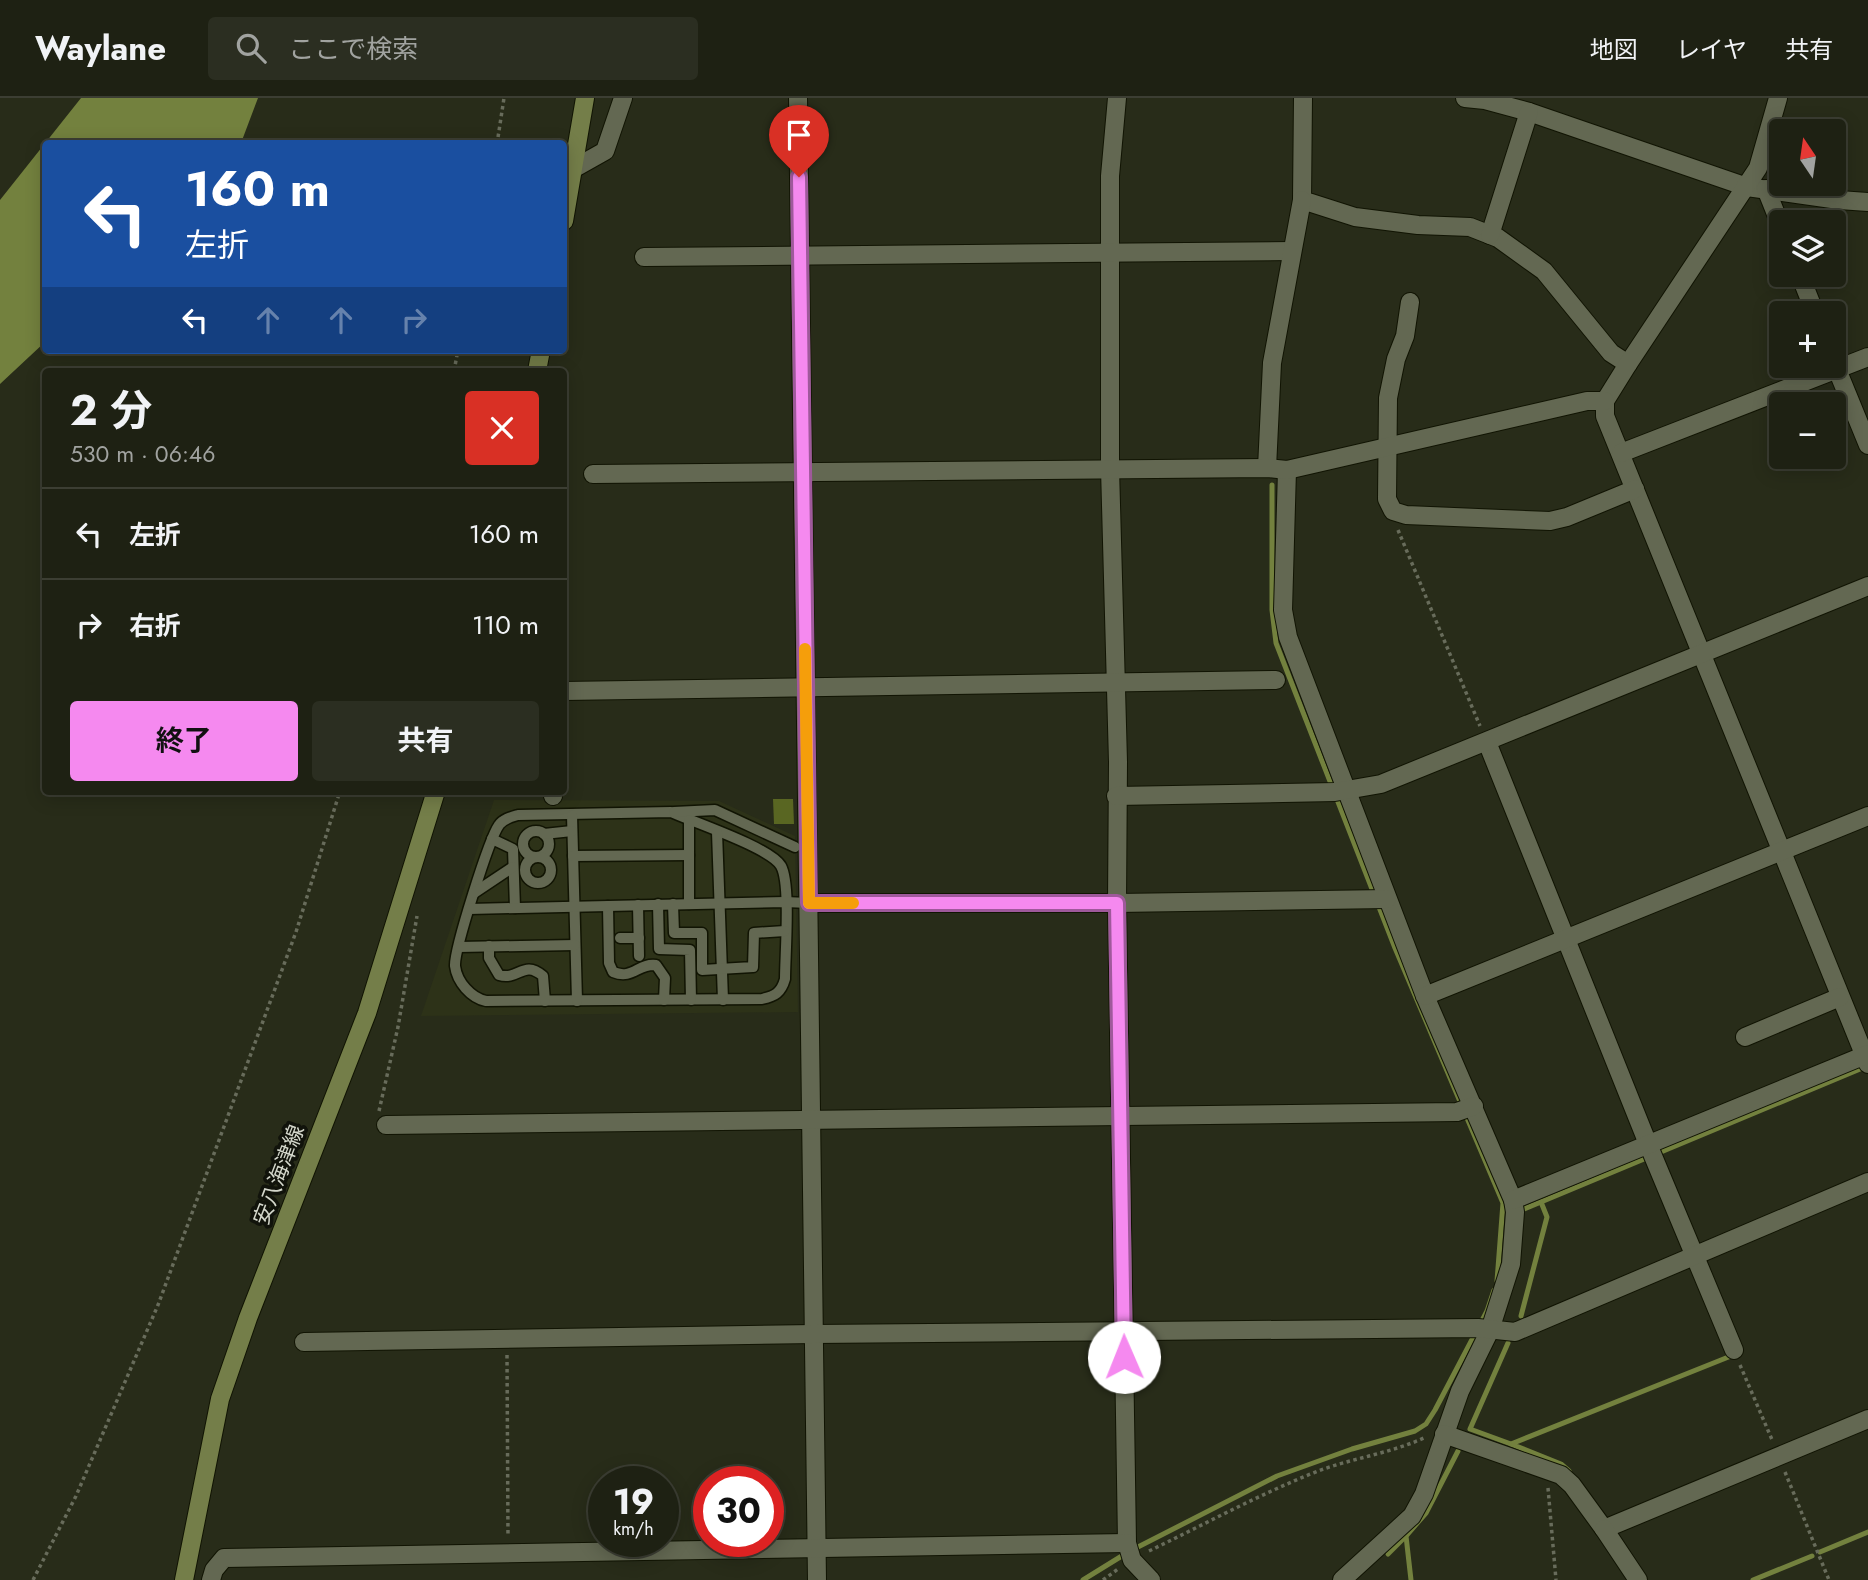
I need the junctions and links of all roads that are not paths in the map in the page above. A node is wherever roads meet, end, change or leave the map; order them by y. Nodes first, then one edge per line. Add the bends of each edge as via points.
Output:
1 (586, 98) edge
2 (623, 98) edge
3 (798, 98) edge
4 (1117, 98) edge
5 (1303, 98) edge
6 (1465, 98) edge
7 (1778, 98) edge
8 (1529, 112) junction
9 (572, 169) junction
10 (1747, 187) junction
11 (1766, 189) junction
12 (1302, 200) junction
13 (567, 202) edge
14 (1868, 202) edge
15 (1774, 210) edge
16 (1490, 235) junction
17 (1292, 251) junction
18 (1111, 252) junction
19 (800, 256) junction
20 (644, 257) dead end
21 (1410, 302) dead end
22 (1868, 357) edge
23 (1846, 362) edge
24 (1628, 364) junction
25 (1803, 378) edge
26 (1840, 378) edge
27 (1605, 401) junction
28 (1868, 445) edge
29 (1386, 447) junction
30 (1621, 453) junction
31 (1110, 468) junction
32 (1267, 468) junction
33 (1287, 470) junction
34 (803, 473) junction
35 (593, 474) dead end
36 (1635, 489) junction
37 (1868, 586) edge
38 (1702, 655) junction
39 (1276, 680) dead end
40 (1116, 683) junction
41 (805, 688) junction
42 (567, 691) edge
43 (1487, 742) junction
44 (1345, 791) junction
45 (435, 795) edge
46 (1116, 796) junction
47 (671, 812) junction
48 (572, 815) junction
49 (1868, 816) edge
50 (689, 820) junction
51 (717, 832) junction
52 (544, 834) junction
53 (572, 836) junction
54 (492, 839) junction
55 (549, 846) junction
56 (795, 847) dead end
57 (1782, 851) junction
58 (689, 855) junction
59 (573, 856) junction
60 (537, 857) junction
61 (513, 867) junction
62 (539, 883) junction
63 (474, 893) junction
64 (1387, 899) junction
65 (785, 902) junction
66 (719, 903) junction
67 (809, 903) junction
68 (1117, 903) junction
69 (658, 904) junction
70 (673, 904) junction
71 (689, 904) junction
72 (638, 905) junction
73 (574, 906) junction
74 (608, 906) junction
75 (538, 907) junction
76 (515, 908) junction
77 (469, 909) junction
78 (785, 932) junction
79 (620, 938) dead end
80 (639, 938) junction
81 (1565, 939) junction
82 (575, 945) junction
83 (489, 946) junction
84 (459, 947) junction
85 (639, 956) dead end
86 (722, 968) junction
87 (1425, 996) junction
88 (1840, 997) junction
89 (723, 999) junction
90 (664, 1000) junction
91 (691, 1000) junction
92 (545, 1001) junction
93 (577, 1001) junction
94 (1745, 1037) dead end
95 (1867, 1059) edge
96 (1474, 1106) junction
97 (1122, 1114) junction
98 (812, 1120) junction
99 (386, 1125) road end
100 (1648, 1144) junction
101 (1868, 1182) edge
102 (1513, 1200) junction
103 (1695, 1254) junction
104 (1490, 1329) junction
105 (1123, 1331) junction
106 (814, 1334) junction
107 (304, 1342) dead end
108 (1734, 1350) dead end
109 (1868, 1419) edge
110 (1447, 1426) junction
111 (1604, 1529) junction
112 (817, 1550) junction
113 (1129, 1552) junction
114 (184, 1580) edge
115 (211, 1580) edge
116 (817, 1580) edge
117 (1151, 1580) edge
118 (1342, 1580) edge
119 (1638, 1580) edge

1 - 9 main road
2 - 9 street via 605,150
3 - 19 street
4 - 18 street via 1110,176
5 - 12 street
6 - 8 street
7 - 10 street via 1758,168
8 - 10 street
8 - 16 street
9 - 13 main road
10 - 11 street
10 - 24 street
11 - 14 street
11 - 15 street
12 - 16 street via 1355,217 1470,228
12 - 17 street
16 - 24 street via 1544,271 1611,353
17 - 18 street
17 - 32 street via 1272,363
18 - 19 street
18 - 31 street
19 - 20 street
19 - 34 street
21 - 29 street via 1388,398
22 - 23 street
24 - 27 street
25 - 30 street
26 - 28 street
27 - 29 street via 1587,401
27 - 30 street via 1605,416
29 - 33 street
29 - 36 street via 1387,499 1393,511 1406,514 1550,521
30 - 36 street
31 - 32 street
31 - 34 street
31 - 40 street
32 - 33 street
33 - 44 street via 1283,610 1288,637
34 - 35 street
34 - 41 street
36 - 38 street
37 - 38 street
38 - 43 street
38 - 57 street
39 - 40 street
40 - 41 street
40 - 46 street
41 - 42 street
41 - 67 street
43 - 44 street via 1381,784
43 - 81 street
44 - 46 street
44 - 64 street
45 - 114 main road, 安八海津線 via 367,1013 220,1399
46 - 68 street
47 - 48 lane
47 - 50 lane
47 - 56 lane via 715,810
48 - 53 lane
48 - 54 lane via 518,815 500,822
49 - 57 street
50 - 51 lane
50 - 58 lane
51 - 65 lane via 775,859 784,877
51 - 66 lane
52 - 53 lane
52 - 55 lane
52 - 60 lane via 531,832 523,841 526,852
53 - 55 lane
53 - 59 lane
54 - 61 lane via 513,849
54 - 63 lane
55 - 60 lane
57 - 81 street
57 - 88 street
58 - 59 lane
58 - 71 lane
59 - 73 lane
60 - 62 lane via 545,859 551,871
60 - 62 lane via 529,860 524,871 528,879
61 - 63 lane
61 - 76 lane
62 - 75 lane
63 - 77 lane
64 - 68 street
64 - 87 street
65 - 66 lane
65 - 67 lane
65 - 78 lane
66 - 71 lane
66 - 86 lane
67 - 68 street
67 - 98 street
68 - 97 street
69 - 70 lane
69 - 72 lane
69 - 91 lane via 659,949 690,950
70 - 71 lane
70 - 86 lane via 674,933 702,933 702,970
72 - 74 lane
72 - 80 lane
73 - 74 lane
73 - 75 lane
73 - 82 lane
74 - 90 lane via 613,972 630,974 656,965 664,978
75 - 76 lane
76 - 77 lane
77 - 84 lane
78 - 86 lane via 754,933 753,967
78 - 89 lane via 785,979 775,996
79 - 80 lane
80 - 85 lane
81 - 87 street
81 - 100 street
82 - 83 lane
82 - 93 lane
83 - 84 lane
83 - 92 lane via 489,958 499,975 511,977 528,968 543,976
84 - 92 lane via 457,976 477,999
86 - 89 lane
87 - 96 street
88 - 94 street
88 - 95 street
89 - 91 lane
90 - 91 lane
90 - 93 lane
92 - 93 lane
95 - 100 street
96 - 97 street via 1457,1112
96 - 102 street
97 - 98 street
97 - 105 street
98 - 99 street
98 - 106 street
100 - 102 street
100 - 103 street
101 - 103 street
102 - 104 street via 1511,1264
103 - 104 street via 1515,1332
103 - 108 street
104 - 105 street
104 - 110 street
105 - 106 street
105 - 113 street
106 - 107 street
106 - 112 street
109 - 111 street
110 - 111 street via 1561,1475
110 - 118 street via 1412,1516
111 - 119 street
112 - 113 street
112 - 115 street via 224,1559
112 - 116 street
113 - 117 street

